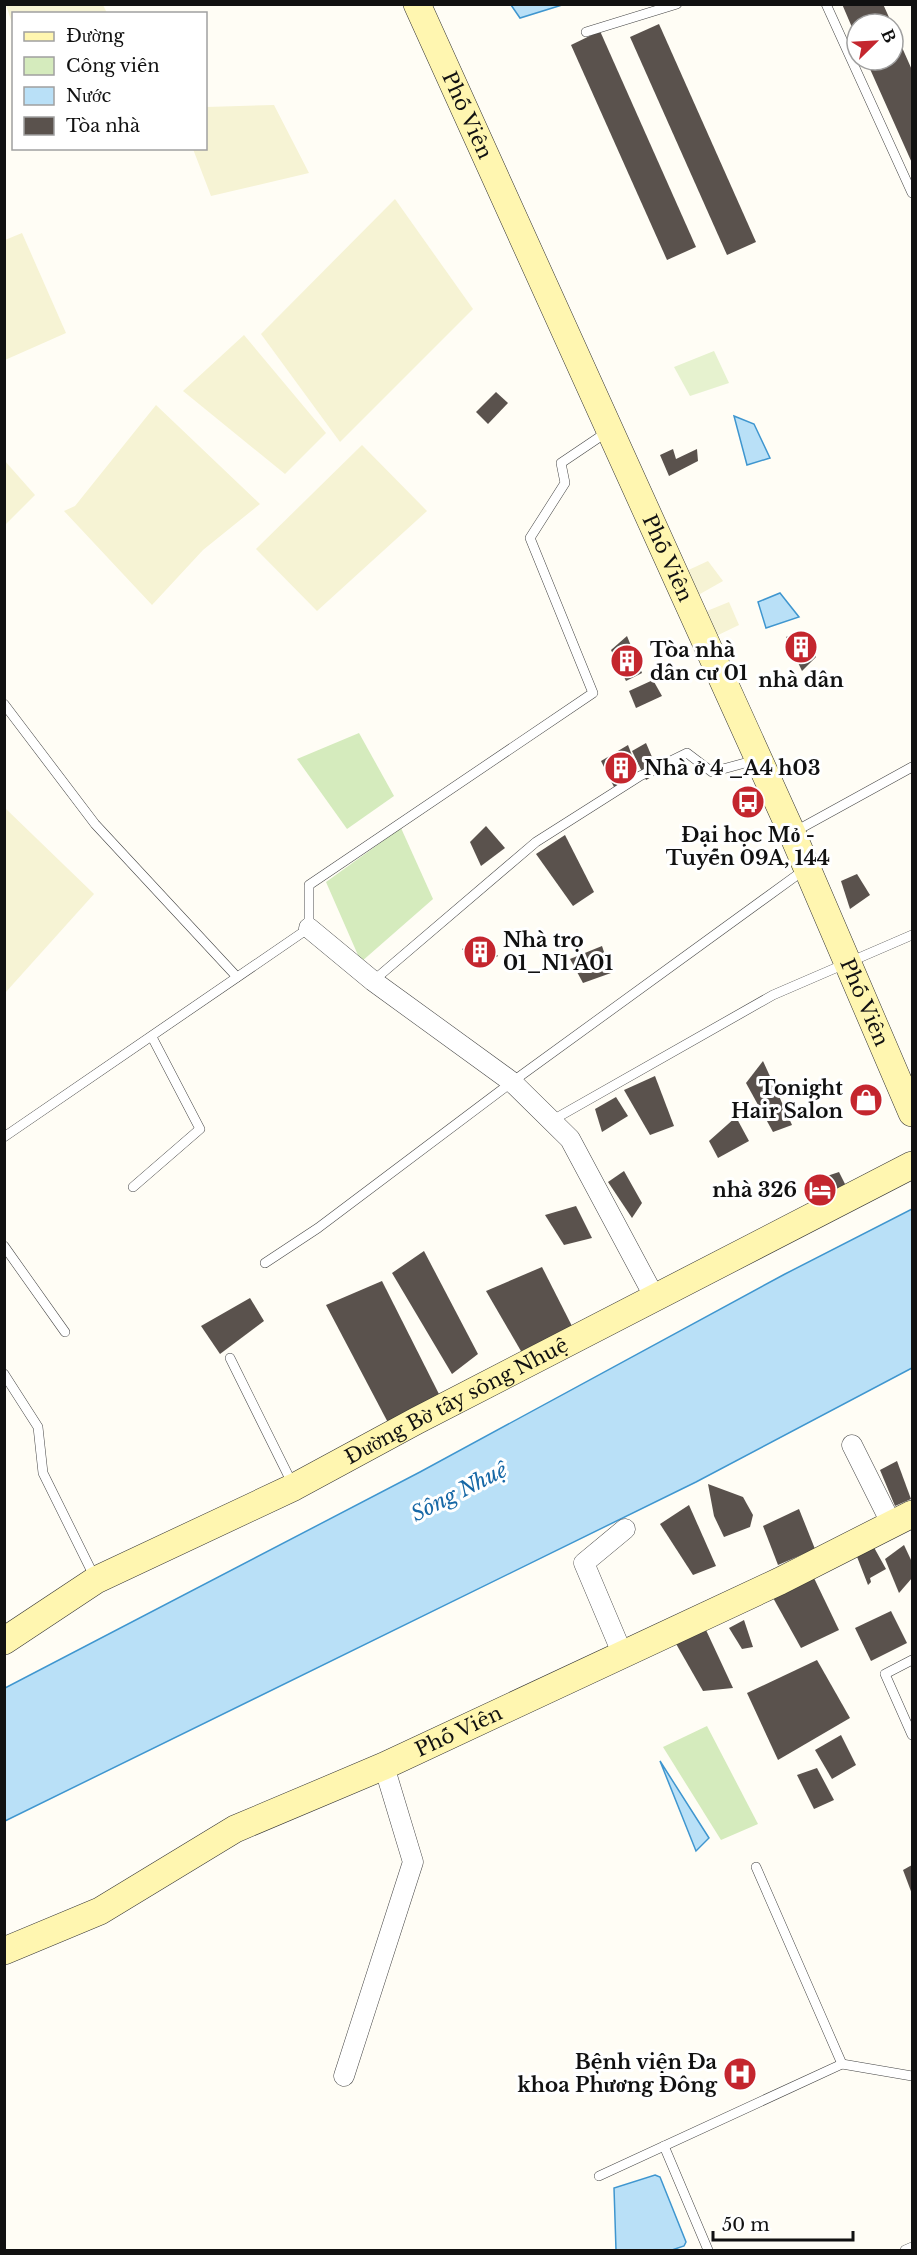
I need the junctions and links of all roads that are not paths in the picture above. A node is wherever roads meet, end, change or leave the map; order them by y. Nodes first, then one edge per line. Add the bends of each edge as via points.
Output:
1 (417, 4) edge
2 (677, 4) edge
3 (826, 4) edge
4 (586, 32) dead end
5 (912, 193) edge
6 (609, 431) junction
7 (4, 704) edge
8 (759, 759) junction
9 (912, 767) edge
10 (792, 833) junction
11 (807, 868) junction
12 (309, 928) junction
13 (912, 935) edge
14 (848, 962) junction
15 (237, 977) junction
16 (373, 981) junction
17 (153, 1037) junction
18 (512, 1082) junction
19 (912, 1113) edge
20 (551, 1121) junction
21 (4, 1137) edge
22 (912, 1165) edge
23 (133, 1187) dead end
24 (4, 1246) edge
25 (266, 1263) dead end
26 (655, 1298) junction
27 (64, 1332) dead end
28 (230, 1358) dead end
29 (4, 1374) edge
30 (852, 1445) dead end
31 (294, 1487) junction
32 (902, 1518) edge
33 (625, 1528) dead end
34 (96, 1580) junction
35 (4, 1641) edge
36 (622, 1653) junction
37 (912, 1660) edge
38 (912, 1735) edge
39 (384, 1766) junction
40 (756, 1867) dead end
41 (4, 1951) edge
42 (842, 2064) junction
43 (344, 2076) dead end
44 (912, 2076) edge
45 (664, 2146) junction
46 (599, 2176) dead end
47 (912, 2247) edge
48 (708, 2250) edge
49 (905, 2250) edge

1 - 6 street, Phố Viên
2 - 4 lane
3 - 5 lane
6 - 8 street, Phố Viên
6 - 12 lane via 561,463 565,483 530,538 593,693 309,885
7 - 15 lane via 95,824
8 - 10 street, Phố Viên
8 - 16 lane via 712,772 687,753 640,776 536,842
9 - 10 lane
10 - 11 street, Phố Viên
11 - 14 street, Phố Viên
11 - 18 lane
12 - 15 lane
12 - 16 street
13 - 14 lane
14 - 19 street, Phố Viên
14 - 20 lane via 773,995
15 - 17 lane
16 - 18 street
17 - 21 lane
17 - 23 lane via 200,1129
18 - 20 street
18 - 25 lane
20 - 26 street via 570,1139
22 - 26 street, Đường Bờ tây sông Nhuệ
24 - 27 lane
26 - 31 street, Đường Bờ tây sông Nhuệ
28 - 31 lane
29 - 34 lane via 38,1427 43,1473
30 - 32 street
31 - 34 street, Đường Bờ tây sông Nhuệ
32 - 36 street, Phố Viên via 780,1581
33 - 36 street via 584,1563
34 - 35 street, Đường Bờ tây sông Nhuệ
36 - 39 street, Phố Viên
37 - 38 lane via 885,1674
39 - 41 street, Phố Viên via 235,1829 100,1911
39 - 43 street via 413,1862
40 - 42 lane
42 - 44 lane
42 - 45 lane
45 - 46 lane
45 - 48 lane
47 - 49 lane

